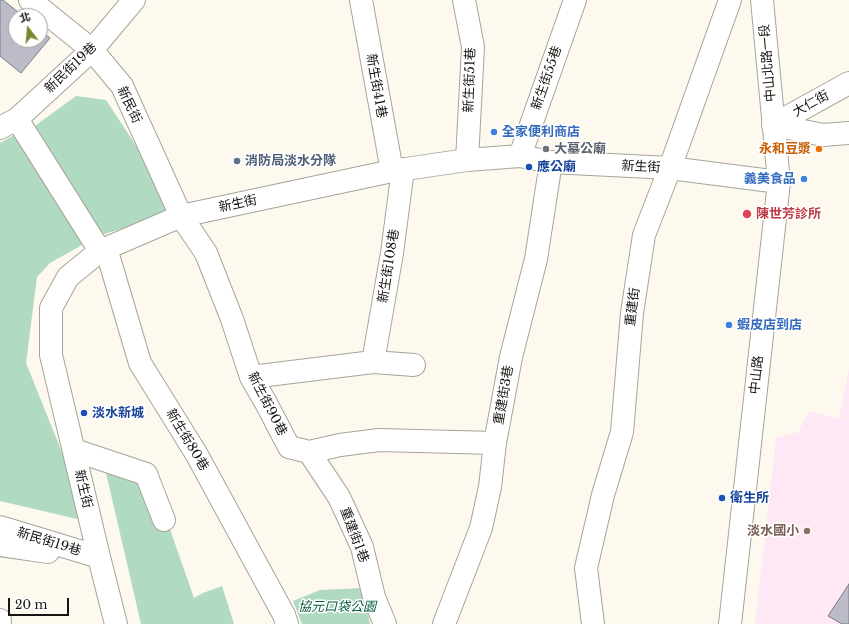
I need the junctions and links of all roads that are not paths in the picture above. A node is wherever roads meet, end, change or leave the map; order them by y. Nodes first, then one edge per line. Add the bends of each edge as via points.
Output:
1 (30, 0) edge
2 (134, 0) edge
3 (361, 0) edge
4 (464, 0) edge
5 (575, 0) edge
6 (730, 0) edge
7 (762, 0) edge
8 (92, 50) junction
9 (849, 82) edge
10 (9, 124) edge
11 (773, 125) junction
12 (849, 133) edge
13 (520, 156) junction
14 (467, 160) junction
15 (551, 162) junction
16 (670, 168) junction
17 (397, 170) junction
18 (779, 182) junction
19 (181, 216) junction
20 (103, 250) junction
21 (373, 362) junction
22 (414, 365) dead end
23 (251, 377) junction
24 (495, 443) junction
25 (74, 450) junction
26 (309, 452) junction
27 (164, 520) dead end
28 (0, 527) edge
29 (0, 546) edge
30 (99, 557) junction
31 (116, 624) edge
32 (287, 624) edge
33 (385, 624) edge
34 (444, 624) edge
35 (593, 624) edge
36 (730, 624) edge

1 - 8 street, 新民街
2 - 8 street, 新民街19巷
3 - 17 street, 新生街41巷
4 - 14 street, 新生街51巷 via 473,47
5 - 13 street, 新生街55巷
6 - 16 street, 重建街
7 - 11 street, 中山北路一段
8 - 10 street, 新民街19巷
8 - 19 street, 新民街 via 122,86
9 - 11 street, 大仁街
10 - 20 street, 新生街80巷
11 - 12 street via 823,135
11 - 18 street, 中山路
13 - 14 street, 新生街
13 - 15 street, 新生街
14 - 17 street, 新生街
15 - 16 street, 新生街
15 - 24 street, 重建街3巷 via 536,259 511,357
16 - 18 street, 新生街
16 - 35 street, 重建街 via 644,235 632,313 622,432 603,494 586,568
17 - 19 street, 新生街
17 - 21 street, 新生街108巷 via 392,253
18 - 36 street, 中山路
19 - 20 street, 新生街
19 - 23 street, 新生街90巷 via 206,253
20 - 25 street, 新生街 via 68,277 51,308 51,355
20 - 32 street, 新生街80巷 via 140,363 197,455
21 - 22 street
21 - 23 street
23 - 26 street, 新生街90巷 via 289,447
24 - 26 street, 新生街90巷 via 379,440
24 - 34 street, 重建街3巷 via 490,487 481,528
25 - 27 street via 146,474
25 - 30 street, 新生街
26 - 33 street, 重建街1巷 via 339,497 362,547 374,597
28 - 30 street, 新民街19巷
29 - 30 street
30 - 31 street, 新生街

